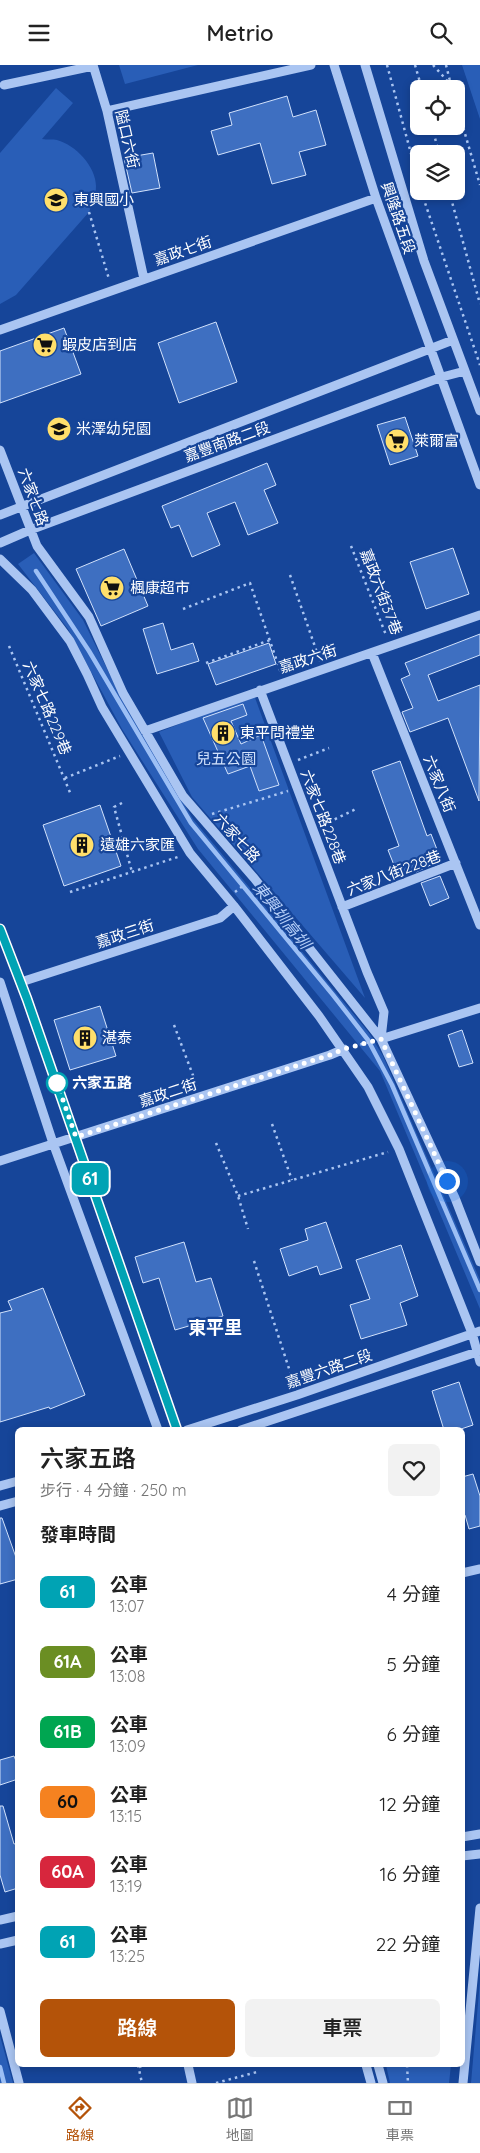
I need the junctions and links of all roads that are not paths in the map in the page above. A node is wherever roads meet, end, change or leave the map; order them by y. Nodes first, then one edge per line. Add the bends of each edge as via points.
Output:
1 (311, 65) edge
2 (334, 65) edge
3 (364, 65) edge
4 (93, 66) edge
5 (4, 85) dead end
6 (107, 111) junction
7 (376, 198) junction
8 (144, 279) junction
9 (0, 330) edge
10 (452, 340) junction
11 (430, 348) junction
12 (465, 371) junction
13 (442, 377) junction
14 (480, 411) edge
15 (0, 450) edge
16 (480, 485) edge
17 (21, 505) junction
18 (0, 515) edge
19 (30, 530) junction
20 (0, 543) edge
21 (0, 559) edge
22 (480, 615) edge
23 (372, 653) junction
24 (260, 690) junction
25 (146, 731) junction
26 (456, 863) junction
27 (234, 906) junction
28 (342, 907) junction
29 (480, 925) edge
30 (0, 929) edge
31 (0, 982) edge
32 (21, 982) junction
33 (480, 1008) edge
34 (381, 1039) junction
35 (344, 1049) junction
36 (76, 1137) junction
37 (54, 1143) junction
38 (0, 1161) edge
39 (480, 1262) edge
40 (476, 1332) edge
41 (478, 1351) edge
42 (480, 1362) edge
43 (157, 1427) edge
44 (176, 1427) edge
45 (196, 1427) edge
46 (250, 1427) edge
47 (15, 1482) edge
48 (0, 1486) edge
49 (15, 1502) edge
50 (0, 1506) edge
51 (480, 1569) edge
52 (465, 1572) edge
53 (480, 1834) edge
54 (465, 1836) edge
55 (480, 1853) edge
56 (465, 1856) edge
57 (480, 1908) edge
58 (15, 1917) edge
59 (0, 1920) edge
60 (15, 1940) edge
61 (0, 1943) edge
62 (0, 2011) edge
63 (465, 2062) edge
64 (188, 2067) edge
65 (367, 2067) edge
66 (379, 2067) edge
67 (465, 2067) edge
68 (19, 2083) edge
69 (192, 2083) edge
70 (371, 2083) edge
71 (383, 2083) edge
72 (463, 2083) edge

1 - 6 street
2 - 7 street, 興隆路五段
3 - 10 street, 興隆路五段 via 424,261
4 - 5 street
4 - 6 street, 隘口六街
6 - 8 street, 隘口六街
7 - 8 street, 嘉政七街
7 - 11 street, 興隆路五段
8 - 9 street, 嘉政七街
10 - 11 street, 嘉豐南路二段
10 - 12 street, 興隆路五段
11 - 13 street, 興隆路五段
11 - 17 street, 嘉豐南路二段
12 - 13 street, 嘉豐南路二段
12 - 14 street, 興隆路五段
13 - 16 street, 興隆路五段
13 - 19 street, 嘉豐南路二段
15 - 17 street, 六家七路
17 - 18 street, 嘉豐南路二段
17 - 19 street, 六家七路
19 - 20 street, 嘉豐南路二段
19 - 25 street, 六家七路 via 37,546 89,617 123,693
21 - 27 street via 32,590 70,641 102,707 190,853
22 - 23 street, 嘉政六街
23 - 24 street, 嘉政六街
23 - 26 street, 六家八街
24 - 25 street, 嘉政六街
24 - 28 street, 六家七路228巷
25 - 34 street, 六家七路 via 183,796 254,878
26 - 28 street, 六家八街228巷
26 - 29 street, 六家八街
27 - 32 street, 嘉政三街 via 220,918
27 - 35 street
28 - 34 street, 六家七路228巷 via 384,1012
30 - 32 street
31 - 37 street
32 - 36 street
33 - 34 street
34 - 39 street, 六家七路 via 455,1198
35 - 36 street, 嘉政二街
35 - 40 street via 368,1087 399,1149
36 - 37 street, 嘉政二街
36 - 44 street
37 - 38 street, 嘉政二街
37 - 43 street
40 - 41 street
40 - 45 street, 嘉豐六路二段
41 - 42 street
41 - 46 street, 嘉豐六路二段
47 - 48 street
49 - 50 street
51 - 52 street
53 - 54 street
55 - 56 street
57 - 63 street
58 - 59 street
60 - 61 street
62 - 68 street
64 - 69 street
65 - 70 street
66 - 71 street
67 - 72 street

